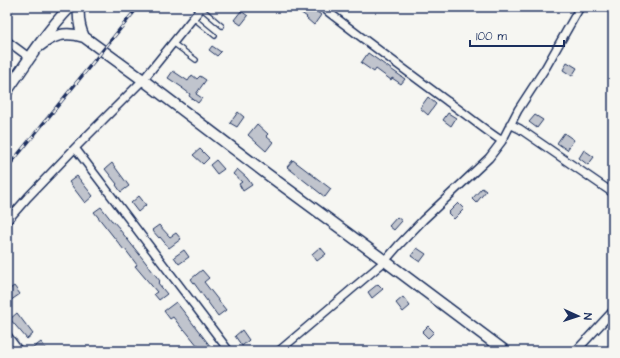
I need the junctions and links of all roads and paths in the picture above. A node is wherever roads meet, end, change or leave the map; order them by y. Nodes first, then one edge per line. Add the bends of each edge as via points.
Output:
1 (12, 7) edge
2 (70, 7) edge
3 (79, 7) edge
4 (322, 7) edge
5 (580, 7) edge
6 (202, 8) edge
7 (7, 12) edge
8 (193, 18) junction
9 (222, 26) dead end
10 (215, 36) dead end
11 (84, 37) junction
12 (7, 40) edge
13 (173, 43) junction
14 (38, 47) junction
15 (30, 58) junction
16 (196, 60) dead end
17 (144, 80) junction
18 (7, 91) edge
19 (510, 124) junction
20 (502, 141) junction
21 (75, 148) junction
22 (613, 193) edge
23 (7, 221) edge
24 (385, 261) junction
25 (613, 311) edge
26 (7, 335) edge
27 (19, 351) edge
28 (229, 351) edge
29 (279, 351) edge
30 (505, 351) edge
31 (576, 351) edge

1 - 7 lane
2 - 14 street
3 - 11 street via 80,28
4 - 20 street
5 - 19 street
6 - 8 street
6 - 9 lane
8 - 10 lane
8 - 13 street
11 - 14 street via 64,34 48,39
11 - 17 street
12 - 15 street
13 - 16 lane
13 - 17 street
14 - 15 street
15 - 18 street
17 - 21 street
17 - 24 street
19 - 20 street
19 - 22 street via 520,128
20 - 24 street via 489,158
21 - 23 street
21 - 28 street
24 - 29 street
24 - 30 street
25 - 31 street
26 - 27 street

